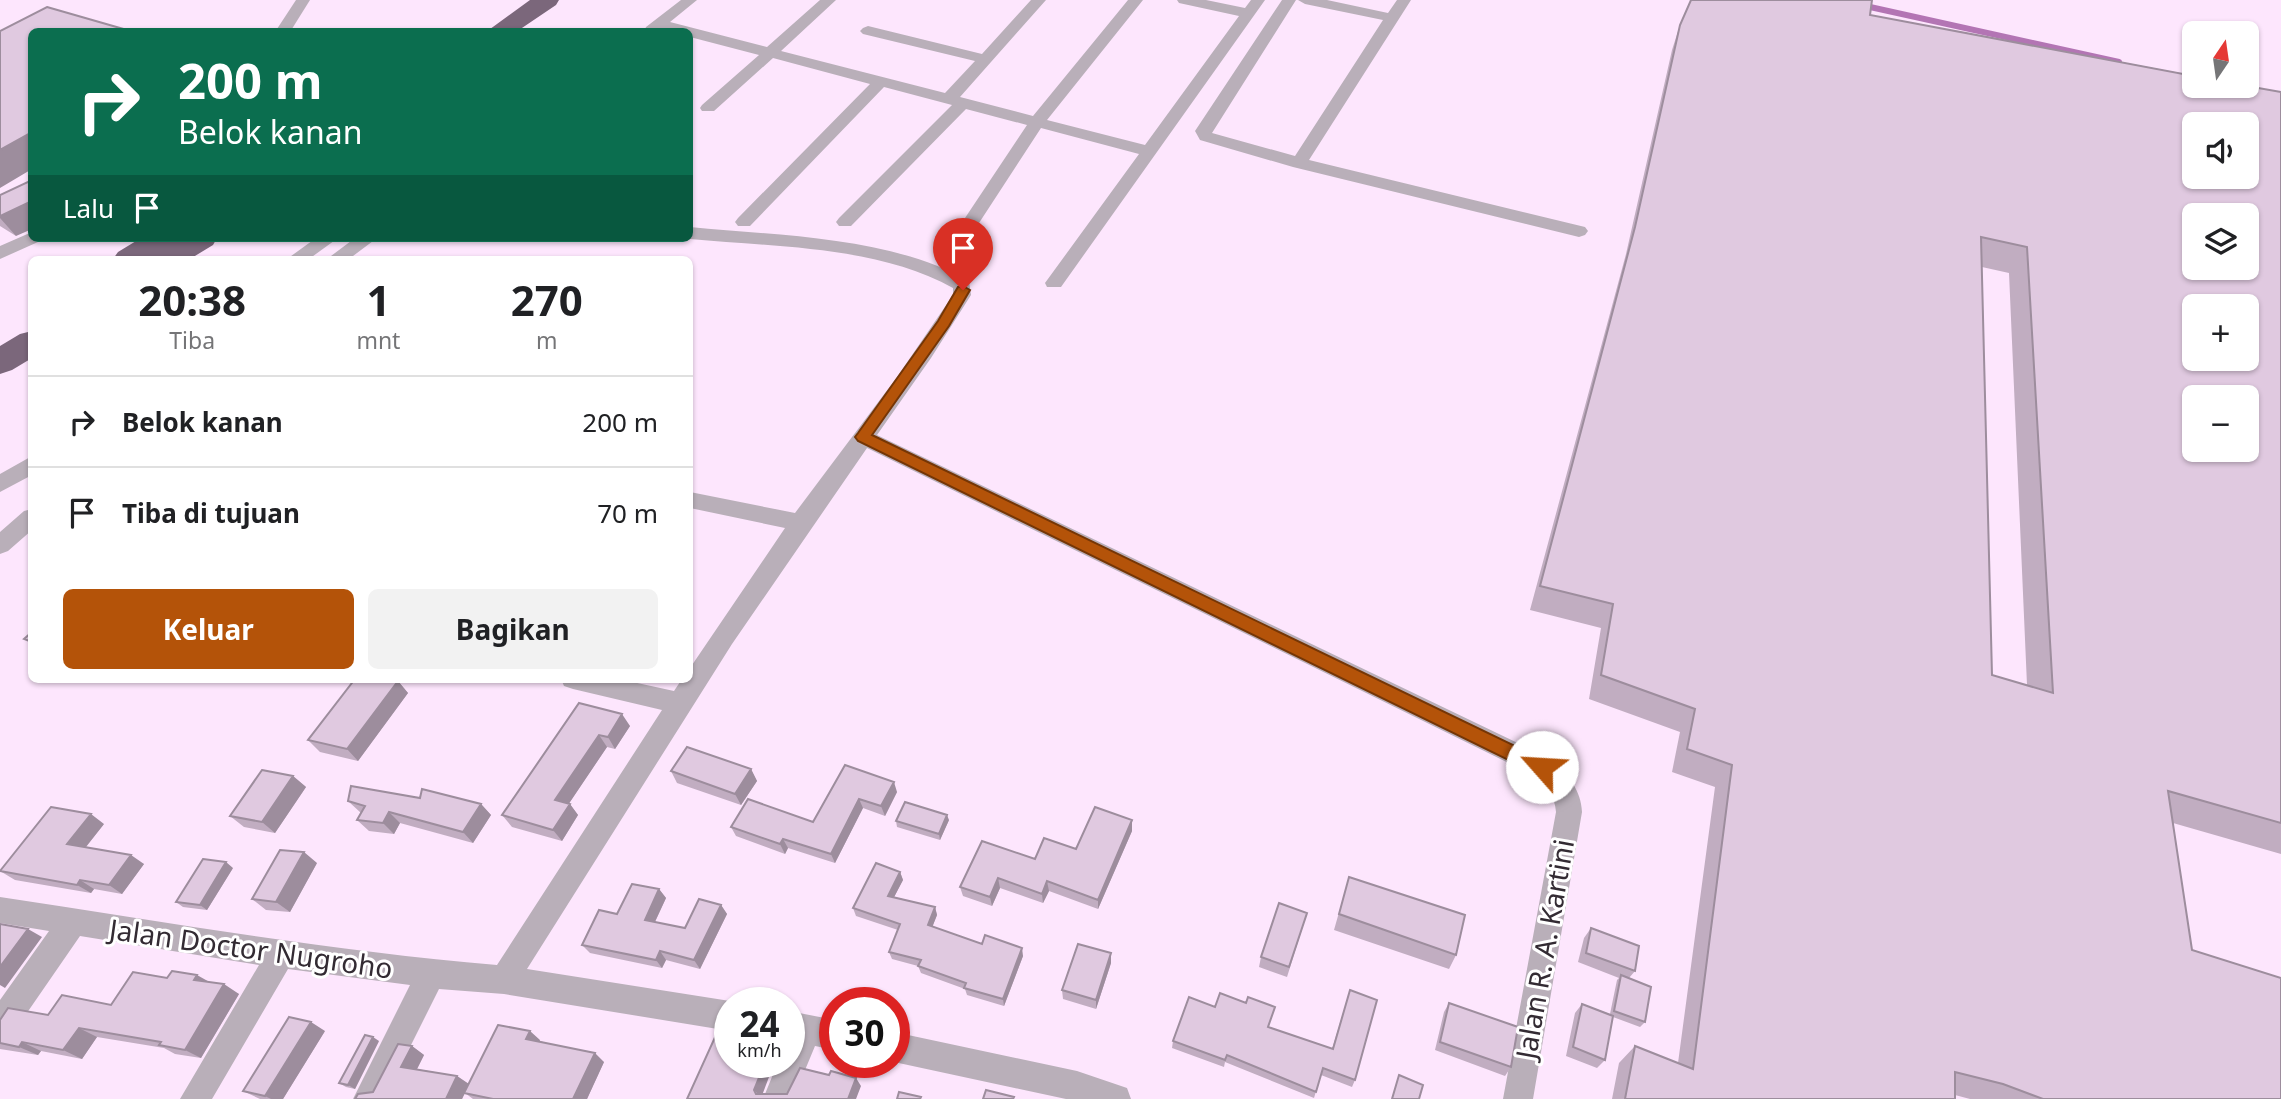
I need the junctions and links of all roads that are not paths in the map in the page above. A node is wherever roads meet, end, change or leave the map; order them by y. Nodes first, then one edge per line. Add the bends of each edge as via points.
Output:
1 (303, 0) edge
2 (690, 0) edge
3 (829, 0) edge
4 (1039, 0) edge
5 (1136, 0) edge
6 (1184, 0) edge
7 (1289, 0) edge
8 (1305, 0) edge
9 (1404, 0) edge
10 (557, 3) edge
11 (1253, 7) edge
12 (1393, 18) junction
13 (285, 28) edge
14 (506, 28) edge
15 (533, 28) edge
16 (654, 28) edge
17 (869, 32) dead end
18 (693, 36) edge
19 (772, 52) junction
20 (985, 59) junction
21 (882, 80) junction
22 (957, 100) junction
23 (708, 108) dead end
24 (1038, 121) junction
25 (1148, 151) junction
26 (1299, 163) junction
27 (744, 222) dead end
28 (845, 222) dead end
29 (1579, 231) dead end
30 (693, 233) edge
31 (28, 240) edge
32 (156, 242) edge
33 (196, 242) edge
34 (323, 242) edge
35 (362, 242) edge
36 (958, 242) dead end
37 (0, 253) edge
38 (133, 256) edge
39 (173, 256) edge
40 (301, 256) edge
41 (341, 256) edge
42 (1054, 283) dead end
43 (28, 320) edge
44 (0, 336) edge
45 (28, 344) edge
46 (0, 362) edge
47 (863, 437) junction
48 (28, 466) edge
49 (0, 484) edge
50 (693, 501) edge
51 (28, 520) edge
52 (801, 523) junction
53 (0, 545) edge
54 (693, 682) edge
55 (591, 683) edge
56 (693, 683) edge
57 (679, 703) junction
58 (0, 910) edge
59 (72, 923) junction
60 (281, 954) junction
61 (431, 974) junction
62 (504, 980) junction
63 (714, 1013) edge
64 (0, 1025) edge
65 (810, 1030) edge
66 (910, 1050) edge
67 (195, 1099) edge
68 (368, 1099) edge
69 (778, 1099) edge
70 (1116, 1099) edge
71 (1518, 1099) edge

1 - 13 street
2 - 16 street
3 - 19 street
4 - 20 street
5 - 24 street
6 - 11 street
7 - 26 street via 1203,131 1212,139
8 - 12 street
9 - 12 street
10 - 14 highway
10 - 15 highway
11 - 25 street
12 - 26 street
17 - 20 street
18 - 19 street
19 - 21 street
19 - 23 street
20 - 22 street
21 - 22 street
21 - 27 street
22 - 24 street
22 - 28 street
24 - 25 street
24 - 36 street
25 - 42 street
26 - 29 street
30 - 47 street via 835,249 911,263 951,276 962,285 958,303
31 - 37 street
32 - 38 highway
33 - 39 highway
34 - 40 street
35 - 41 street
43 - 44 highway
45 - 46 highway
47 - 52 street
47 - 71 street, Jalan R. A. Kartini via 1542,767 1560,784 1570,800 1569,812
48 - 49 street
50 - 52 street
51 - 53 street
52 - 54 street
55 - 57 street
56 - 57 street
57 - 62 street
58 - 59 street, Jalan Doctor Nugroho
59 - 60 street, Jalan Doctor Nugroho
59 - 64 street
60 - 61 street, Jalan Doctor Nugroho
60 - 67 street
61 - 62 street, Jalan Doctor Nugroho
61 - 68 street
62 - 63 street
65 - 69 street
66 - 70 street via 1077,1086

